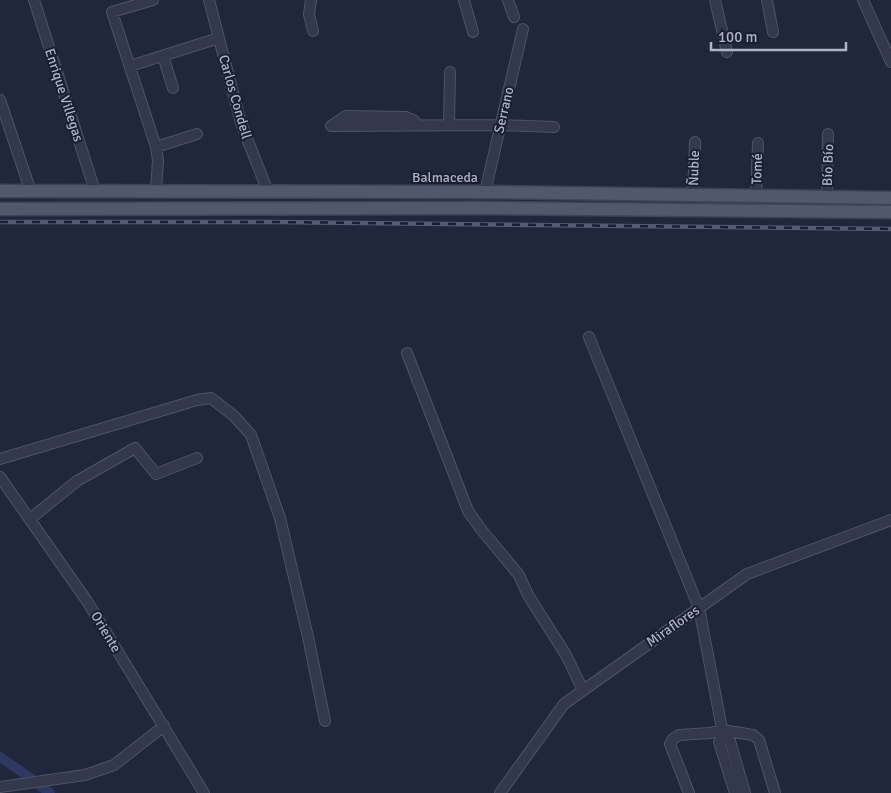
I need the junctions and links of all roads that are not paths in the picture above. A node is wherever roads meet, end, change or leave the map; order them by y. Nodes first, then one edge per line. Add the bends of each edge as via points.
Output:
1 (34, 0) edge
2 (153, 0) edge
3 (209, 0) edge
4 (311, 0) edge
5 (464, 0) edge
6 (508, 0) edge
7 (715, 0) edge
8 (767, 0) edge
9 (863, 0) edge
10 (514, 18) dead end
11 (523, 29) dead end
12 (313, 30) dead end
13 (473, 32) dead end
14 (773, 32) dead end
15 (219, 38) junction
16 (727, 52) dead end
17 (162, 56) junction
18 (891, 62) edge
19 (130, 66) junction
20 (450, 72) dead end
21 (173, 88) dead end
22 (0, 100) edge
23 (2, 114) edge
24 (418, 125) junction
25 (449, 125) junction
26 (500, 125) junction
27 (554, 127) dead end
28 (197, 134) dead end
29 (828, 134) dead end
30 (695, 142) dead end
31 (758, 143) dead end
32 (156, 147) junction
33 (0, 191) edge
34 (95, 191) junction
35 (156, 191) junction
36 (31, 192) junction
37 (268, 192) junction
38 (485, 192) junction
39 (693, 194) junction
40 (756, 195) junction
41 (827, 196) junction
42 (891, 198) edge
43 (0, 210) edge
44 (891, 212) edge
45 (589, 337) dead end
46 (407, 353) dead end
47 (197, 458) dead end
48 (0, 459) edge
49 (0, 477) edge
50 (30, 518) junction
51 (891, 520) edge
52 (699, 608) junction
53 (583, 690) junction
54 (325, 721) dead end
55 (164, 726) junction
56 (722, 732) junction
57 (0, 787) edge
58 (204, 793) edge
59 (500, 793) edge
60 (689, 793) edge
61 (735, 793) edge
62 (745, 793) edge
63 (775, 793) edge

1 - 34 street, Enrique Villegas
2 - 19 street via 112,12
3 - 15 street, Carlos Condell
4 - 12 street via 309,14
5 - 13 street
6 - 10 street
7 - 16 street
8 - 14 street
9 - 18 street
11 - 26 street, Serrano
15 - 17 street
15 - 37 street, Carlos Condell via 241,124
17 - 19 street
17 - 21 street
19 - 32 street
20 - 25 street
22 - 23 street
23 - 36 street
24 - 24 street via 398,126 331,126 346,116 406,117
24 - 25 street
25 - 26 street
26 - 27 street
26 - 38 street, Serrano
28 - 32 street
29 - 41 street, Bío Bío
30 - 39 street, Ñuble
31 - 40 street, Tomé
32 - 35 street
33 - 36 main road, Balmaceda
34 - 35 main road, Balmaceda
34 - 36 main road, Balmaceda
35 - 37 main road, Balmaceda
37 - 38 main road, Balmaceda
38 - 39 main road, Balmaceda
39 - 40 main road, Balmaceda
40 - 41 main road, Balmaceda
41 - 42 main road, Balmaceda
43 - 44 main road via 491,208
45 - 52 street
46 - 53 street via 468,511 518,574
47 - 50 street via 156,474 135,448 76,481
48 - 54 street via 197,400 211,398 234,416 251,435 280,518
49 - 50 street, Oriente
50 - 55 street, Oriente via 87,601
51 - 52 street, Miraflores via 747,574
52 - 53 street, Miraflores
52 - 56 street
53 - 59 street, Miraflores via 564,704
55 - 57 street via 114,765 85,776
55 - 58 street, Oriente
56 - 60 street via 679,735 670,744
56 - 61 street via 719,742
56 - 62 street via 730,741
56 - 63 street via 753,735 759,740

